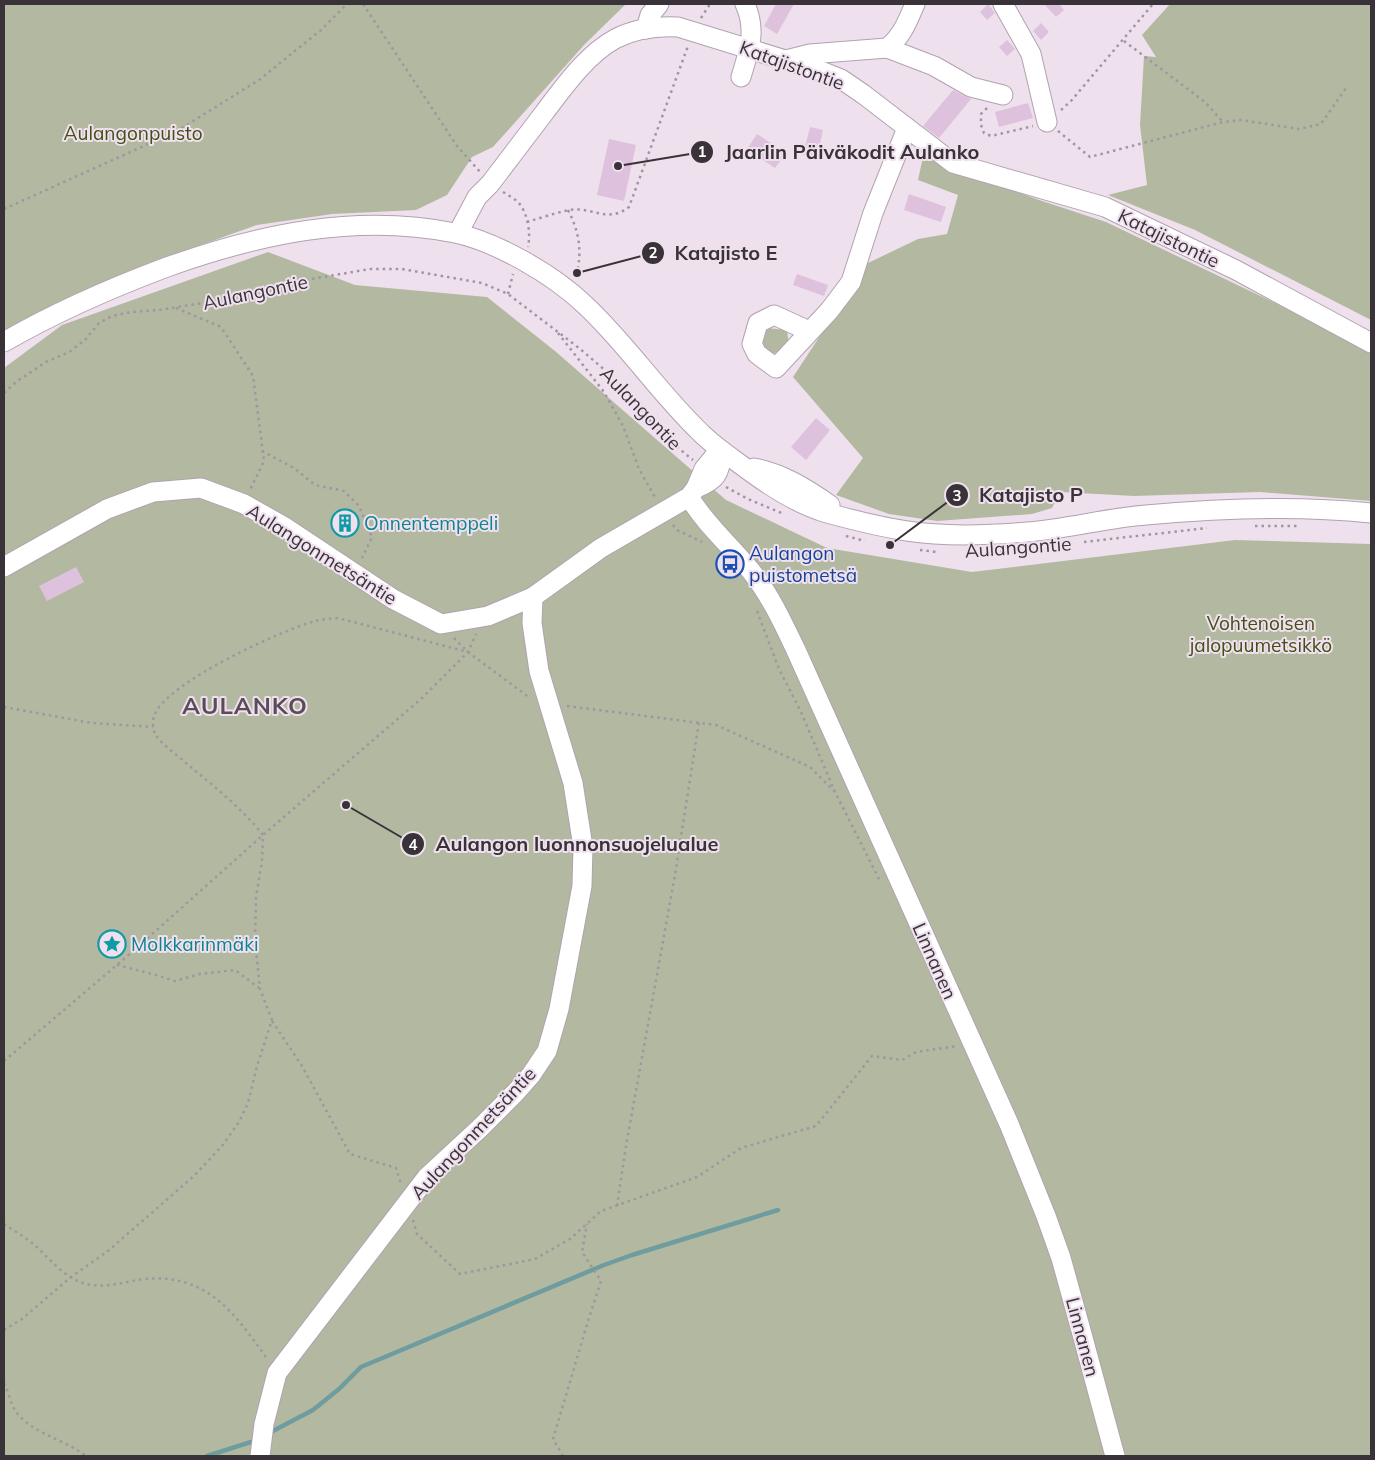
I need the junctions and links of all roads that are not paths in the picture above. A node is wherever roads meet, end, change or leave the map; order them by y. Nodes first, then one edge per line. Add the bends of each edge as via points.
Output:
1 (659, 4) edge
2 (746, 4) edge
3 (915, 4) edge
4 (1003, 4) edge
5 (646, 29) junction
6 (887, 48) junction
7 (749, 49) junction
8 (784, 60) junction
9 (741, 77) dead end
10 (1003, 95) dead end
11 (1047, 122) road end
12 (907, 128) junction
13 (458, 233) junction
14 (809, 331) dead end
15 (4, 342) edge
16 (1371, 343) edge
17 (722, 452) junction
18 (693, 493) junction
19 (1371, 513) edge
20 (4, 566) edge
21 (532, 597) junction
22 (260, 1456) edge
23 (1114, 1456) edge

1 - 5 street via 650,15
2 - 7 street via 752,34
3 - 6 street via 904,29 895,43
4 - 11 street via 1031,54
5 - 7 street, Katajistontie via 678,27
5 - 13 street, Katajistontie via 613,40 586,62 490,184 476,197
6 - 8 street via 810,54
6 - 10 street via 934,66 971,87
7 - 8 street, Katajistontie
7 - 9 street
8 - 12 street, Katajistontie via 841,79
12 - 14 street via 873,213 851,282
12 - 16 street, Katajistontie via 953,163 1106,207 1236,270
13 - 15 street, Aulangontie via 363,224 282,234 208,252 140,277 82,301
13 - 17 street, Aulangontie via 496,247 537,269 584,303 672,404
17 - 18 street, Aulangonmetsäntie via 721,465 709,473 708,483
17 - 19 street, Aulangontie via 743,467 769,471 820,498 847,527 979,535 1219,509 1286,507
18 - 21 street, Aulangonmetsäntie via 600,548
18 - 23 street, Linnanen via 697,510 751,571 771,600 1009,1124 1061,1258
20 - 21 street, Aulangonmetsäntie via 106,509 153,492 200,488 244,504 283,526 393,599 441,624 483,617
21 - 22 street, Aulangonmetsäntie via 539,671 572,783 583,848 582,886 559,1009 547,1051 531,1075 427,1177 277,1374 264,1424

